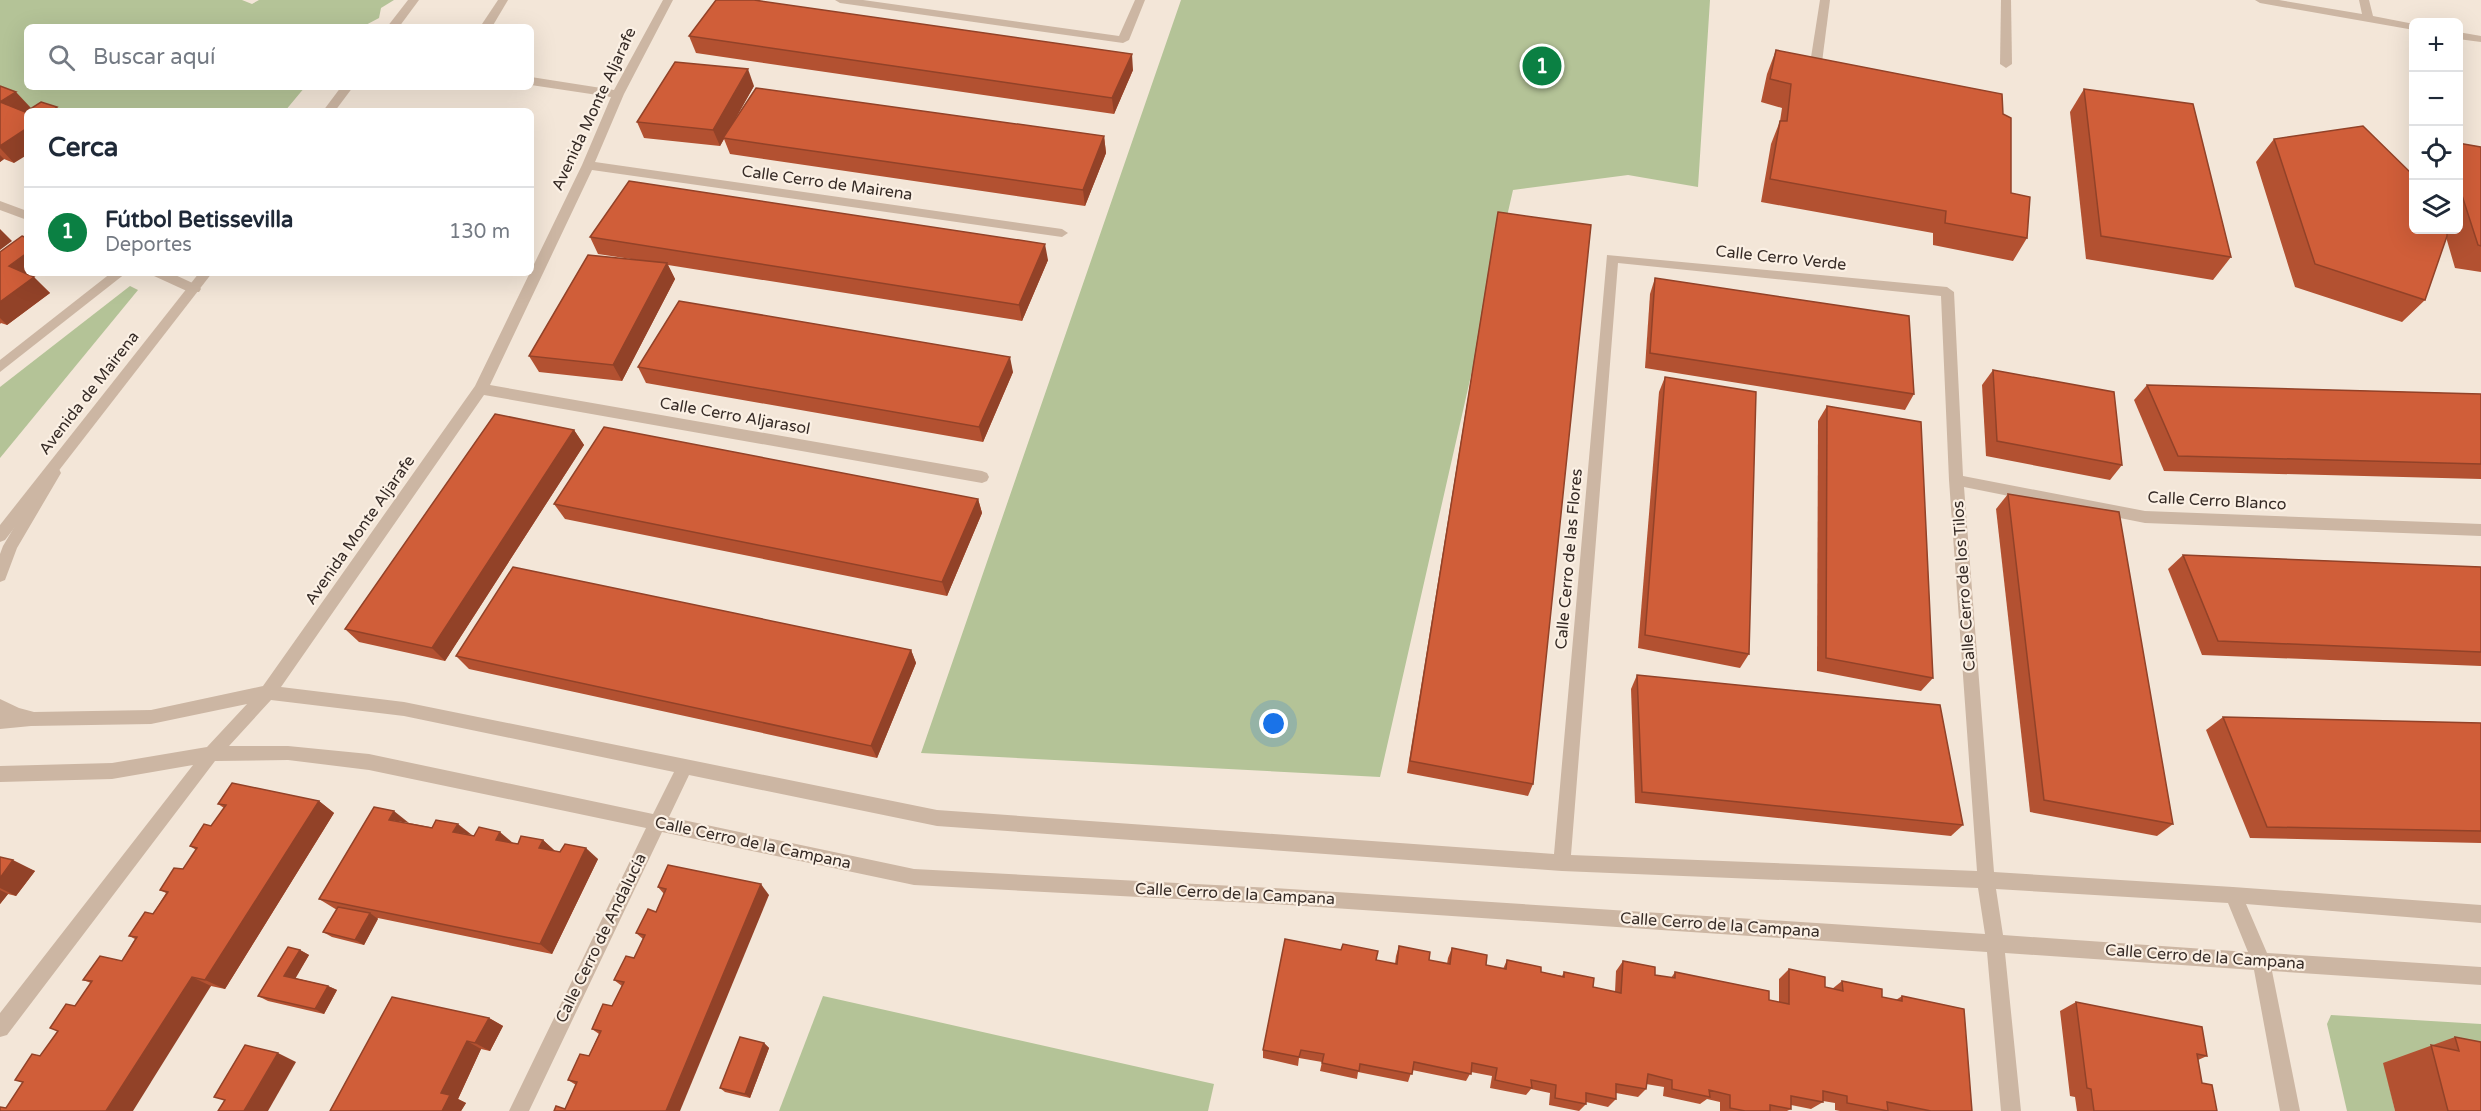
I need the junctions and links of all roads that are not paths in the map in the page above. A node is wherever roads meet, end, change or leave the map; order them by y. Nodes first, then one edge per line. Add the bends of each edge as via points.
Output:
1 (414, 0) edge
2 (503, 0) edge
3 (668, 0) edge
4 (840, 0) edge
5 (1140, 0) edge
6 (1825, 0) edge
7 (2006, 0) edge
8 (2260, 0) edge
9 (2364, 0) edge
10 (2368, 18) junction
11 (395, 24) edge
12 (488, 24) edge
13 (2409, 26) edge
14 (2463, 36) edge
15 (2481, 39) edge
16 (2006, 64) dead end
17 (1815, 70) edge
18 (534, 81) edge
19 (345, 90) edge
20 (618, 94) junction
21 (331, 108) edge
22 (588, 165) junction
23 (0, 205) edge
24 (24, 215) edge
25 (1062, 233) dead end
26 (1612, 258) joint
27 (116, 276) edge
28 (166, 276) edge
29 (204, 276) edge
30 (194, 289) junction
31 (1947, 292) joint
32 (0, 367) edge
33 (481, 389) junction
34 (76, 437) junction
35 (982, 477) dead end
36 (1956, 480) junction
37 (2481, 530) edge
38 (0, 536) edge
39 (0, 576) edge
40 (268, 692) junction
41 (0, 706) edge
42 (34, 719) junction
43 (0, 722) edge
44 (211, 754) junction
45 (685, 766) junction
46 (0, 774) edge
47 (657, 823) junction
48 (1562, 863) junction
49 (1986, 880) junction
50 (2233, 895) junction
51 (2481, 914) edge
52 (1995, 942) junction
53 (2261, 960) junction
54 (2481, 976) edge
55 (0, 1028) edge
56 (519, 1111) edge
57 (2011, 1111) edge
58 (2290, 1111) edge

1 - 11 street
2 - 12 street
3 - 20 street, Avenida Monte Aljarafe
4 - 5 street via 1123,40
6 - 17 street
7 - 16 street
8 - 10 street
9 - 10 street
10 - 13 street
14 - 15 street
18 - 20 street
19 - 21 street
20 - 22 street, Avenida Monte Aljarafe
22 - 25 street, Calle Cerro de Mairena
22 - 33 street, Avenida Monte Aljarafe
23 - 24 street
26 - 31 street, Calle Cerro Verde
26 - 48 street, Calle Cerro de las Flores
27 - 32 street
28 - 30 street
29 - 30 street, Avenida de Mairena
30 - 34 street, Avenida de Mairena
31 - 36 street, Calle Cerro de los Tilos
33 - 35 street, Calle Cerro Aljarasol
33 - 40 street, Avenida Monte Aljarafe
34 - 38 street, Avenida de Mairena
34 - 39 street via 10,546
36 - 37 street, Calle Cerro Blanco via 2145,517
36 - 49 street, Calle Cerro de los Tilos
40 - 42 street via 151,717
40 - 44 street, Avenida Monte Aljarafe
40 - 45 street via 404,709
41 - 42 street
42 - 43 street
44 - 46 street, Calle Cerro de la Campana via 112,771
44 - 47 street, Calle Cerro de la Campana via 288,753 369,762
44 - 55 street, Avenida Monte Aljarafe
45 - 47 street, Calle Cerro de Andalucía
45 - 48 street via 937,818
47 - 52 street, Calle Cerro de la Campana via 914,877
47 - 56 street, Calle Cerro de Andalucía
48 - 49 street
49 - 50 street
49 - 52 street, Calle Cerro de los Tilos
50 - 51 street
50 - 53 street
52 - 53 street, Calle Cerro de la Campana
52 - 57 street, Calle Cerro de los Tilos
53 - 54 street, Calle Cerro de la Campana
53 - 58 street

